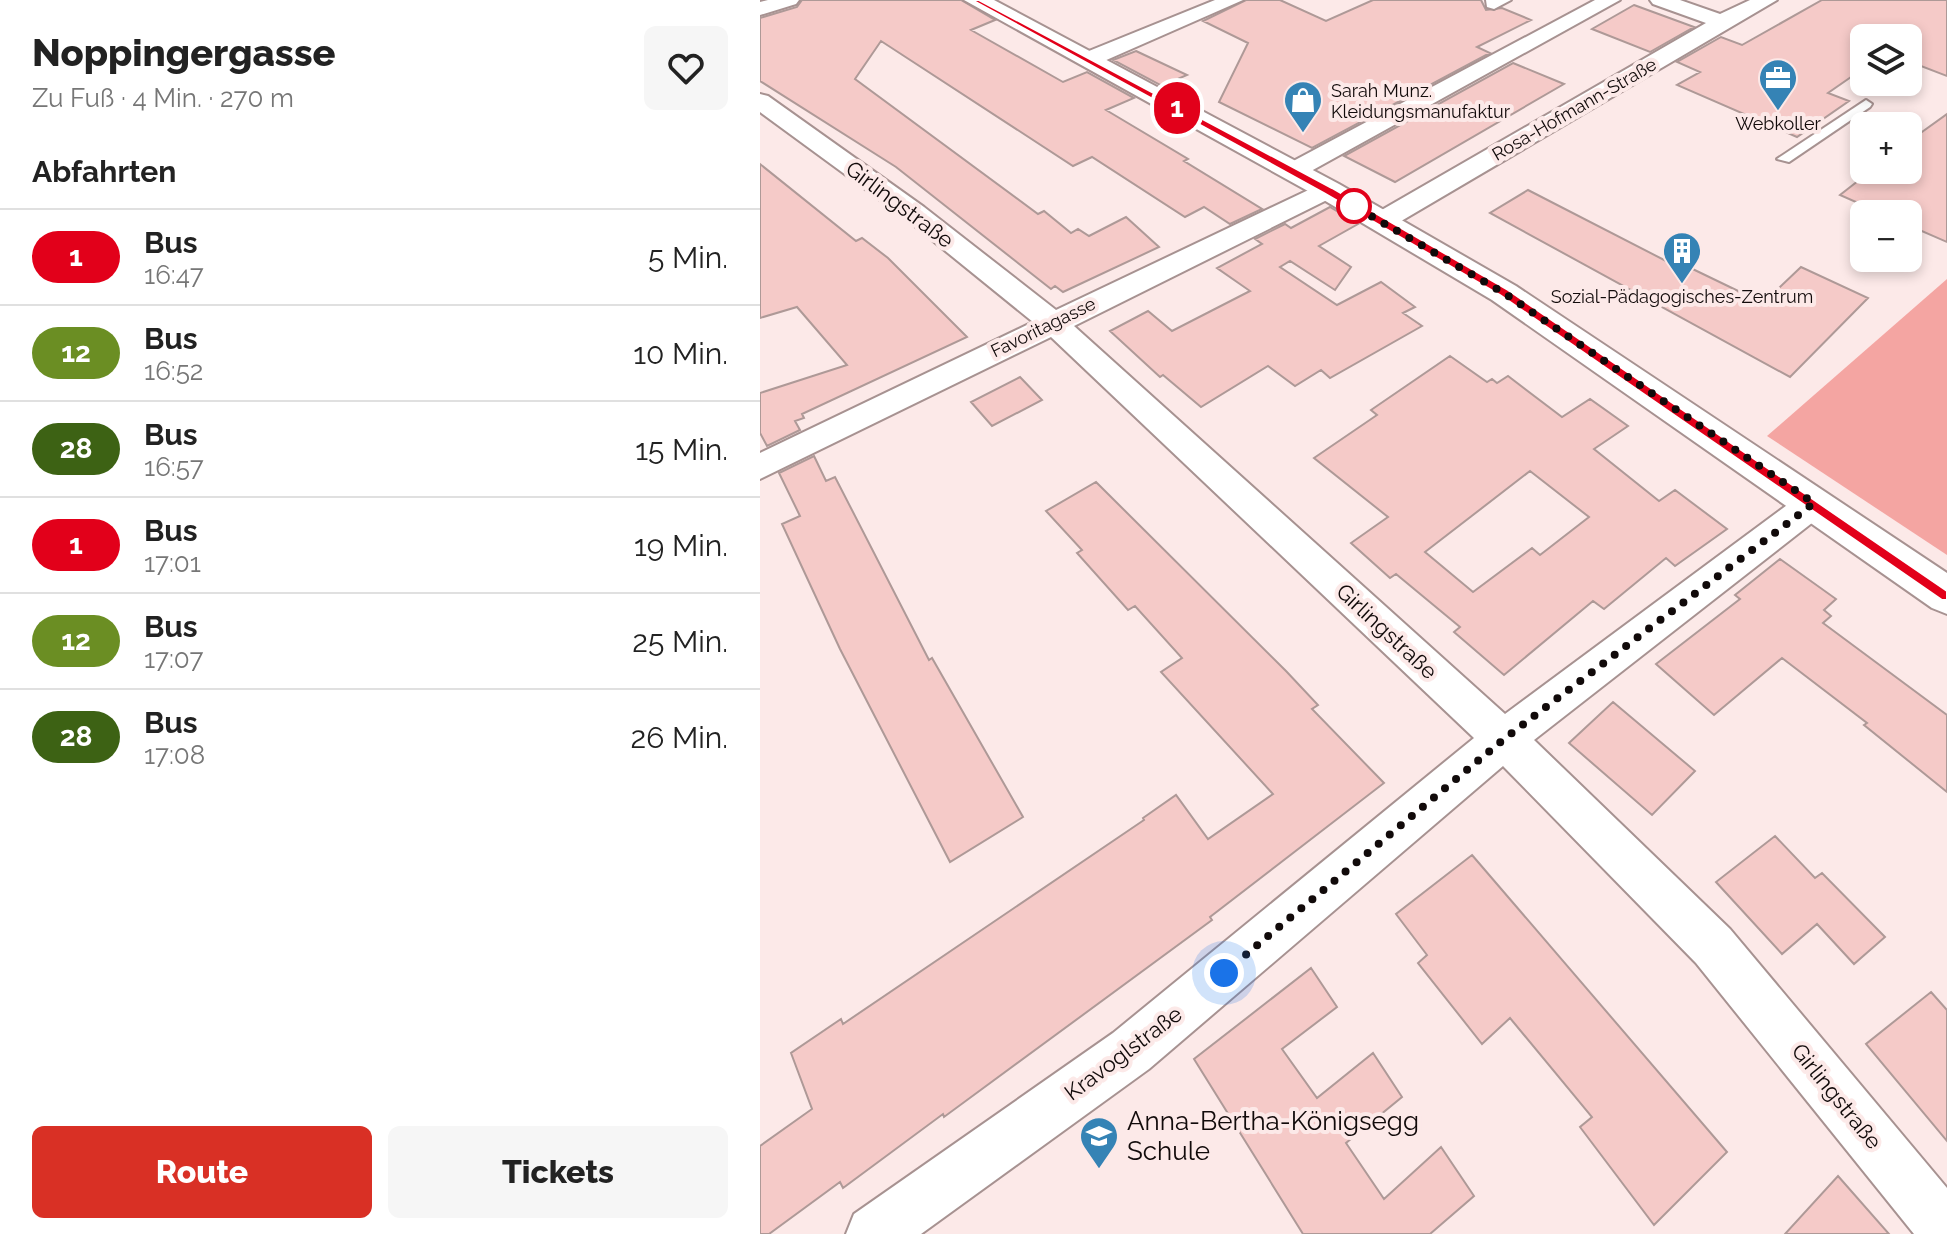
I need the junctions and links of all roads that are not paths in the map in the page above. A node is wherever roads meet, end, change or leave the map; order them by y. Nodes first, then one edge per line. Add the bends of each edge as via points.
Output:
1 (789, 0) edge
2 (976, 0) edge
3 (1233, 0) edge
4 (1610, 0) edge
5 (1660, 0) edge
6 (1767, 0) edge
7 (760, 9) edge
8 (1721, 21) junction
9 (1087, 60) junction
10 (1866, 104) dead end
11 (766, 112) edge
12 (1784, 159) dead end
13 (1293, 171) junction
14 (1328, 190) junction
15 (1382, 221) junction
16 (1052, 322) junction
17 (760, 467) edge
18 (1814, 503) junction
19 (1947, 596) edge
20 (1504, 739) junction
21 (1947, 1231) edge
22 (874, 1234) edge

1 - 7 street
2 - 9 street
3 - 9 street
4 - 13 street
5 - 8 street
6 - 8 street, Rosa-Hofmann-Straße
8 - 15 street, Rosa-Hofmann-Straße
9 - 13 street
10 - 12 lane
11 - 16 street, Girlingstraße via 915,213
13 - 14 street
14 - 15 street
14 - 16 street, Favoritagasse
15 - 18 street via 1504,293
16 - 17 street, Favoritagasse
16 - 20 street, Girlingstraße
18 - 19 street
18 - 20 street, Kravoglstraße
20 - 21 street, Girlingstraße via 1713,946
20 - 22 street, Kravoglstraße via 1131,1051

